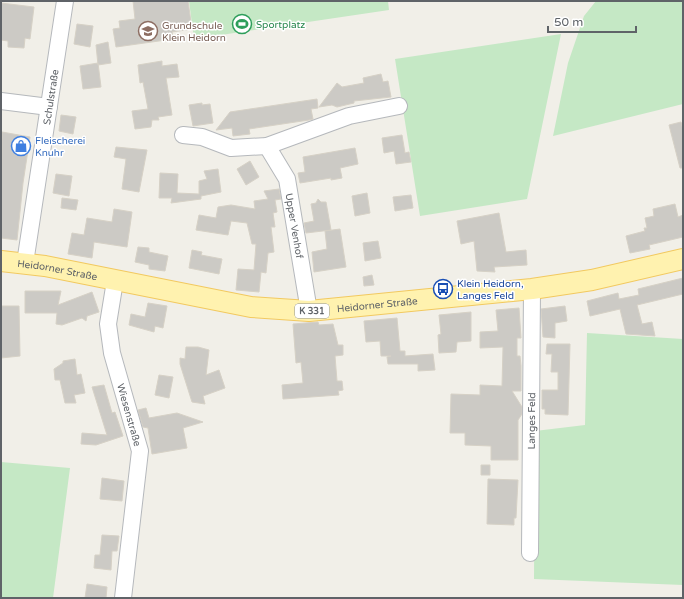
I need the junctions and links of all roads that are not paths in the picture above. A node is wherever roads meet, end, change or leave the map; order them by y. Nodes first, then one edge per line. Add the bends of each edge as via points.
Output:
1 (65, 1) edge
2 (1, 102) edge
3 (399, 106) dead end
4 (49, 107) junction
5 (183, 135) dead end
6 (267, 146) junction
7 (683, 259) edge
8 (1, 261) edge
9 (25, 263) junction
10 (115, 281) junction
11 (532, 290) junction
12 (309, 311) junction
13 (530, 553) dead end
14 (123, 598) edge

1 - 4 street, Schulstraße
2 - 4 street
3 - 6 street via 349,116
4 - 9 street, Schulstraße
5 - 6 street via 202,137 231,148
6 - 12 street, Upper Venhof via 288,179
7 - 11 main road, Heidorner Straße / K 331 via 592,280
8 - 9 main road, Heidorner Straße / K 331
9 - 10 main road, Heidorner Straße / K 331
10 - 12 main road, Heidorner Straße / K 331 via 251,307
10 - 14 street, Wiesenstraße via 108,324 112,353 140,450
11 - 12 main road, Heidorner Straße / K 331
11 - 13 street, Langes Feld

